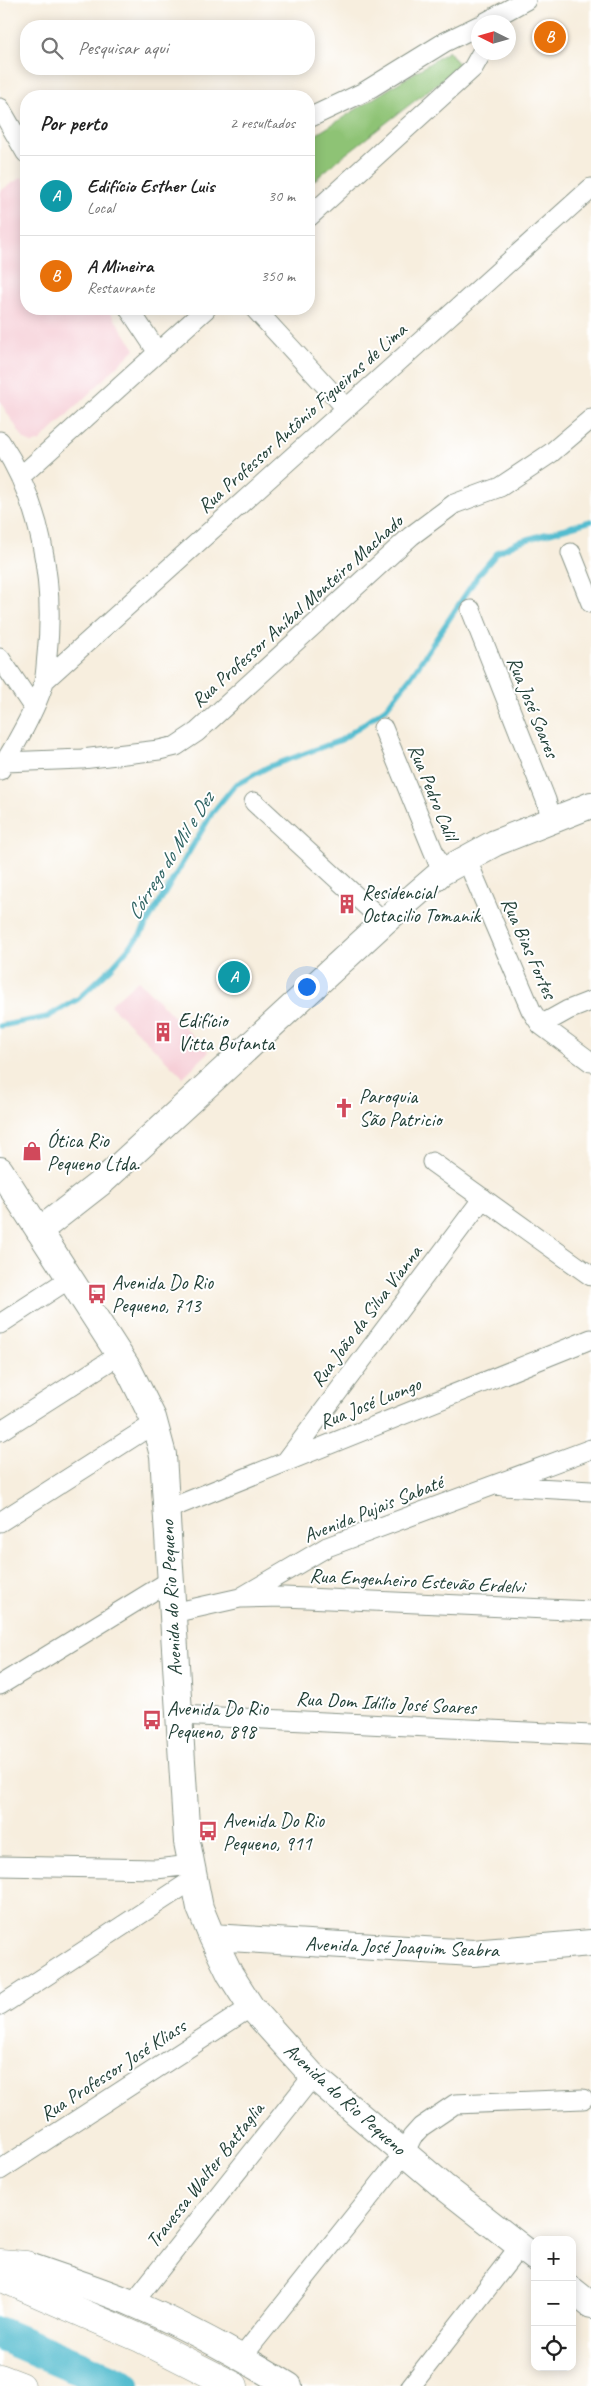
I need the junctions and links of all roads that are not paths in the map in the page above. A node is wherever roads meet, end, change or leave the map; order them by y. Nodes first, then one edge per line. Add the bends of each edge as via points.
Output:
1 (526, 0) edge
2 (507, 15) edge
3 (471, 29) edge
4 (477, 60) edge
5 (0, 108) edge
6 (315, 115) edge
7 (20, 143) edge
8 (591, 188) edge
9 (315, 212) edge
10 (133, 315) edge
11 (199, 315) edge
12 (261, 315) edge
13 (157, 351) junction
14 (346, 408) junction
15 (591, 419) edge
16 (0, 441) edge
17 (20, 477) junction
18 (570, 553) dead end
19 (591, 603) edge
20 (471, 610) dead end
21 (0, 658) edge
22 (44, 681) junction
23 (33, 707) junction
24 (383, 728) dead end
25 (3, 766) edge
26 (254, 802) dead end
27 (591, 805) edge
28 (552, 821) junction
29 (466, 858) junction
30 (442, 872) junction
31 (384, 922) junction
32 (591, 1001) edge
33 (541, 1025) junction
34 (591, 1062) edge
35 (432, 1162) dead end
36 (0, 1170) edge
37 (482, 1198) junction
38 (39, 1231) junction
39 (591, 1276) edge
40 (69, 1279) junction
41 (0, 1324) edge
42 (591, 1339) edge
43 (119, 1355) junction
44 (155, 1423) junction
45 (0, 1431) edge
46 (591, 1449) edge
47 (287, 1461) junction
48 (496, 1486) junction
49 (591, 1491) edge
50 (166, 1510) junction
51 (0, 1522) edge
52 (171, 1580) junction
53 (240, 1598) junction
54 (591, 1611) edge
55 (173, 1613) junction
56 (0, 1685) edge
57 (179, 1715) junction
58 (591, 1735) edge
59 (0, 1866) edge
60 (192, 1872) junction
61 (212, 1937) junction
62 (591, 1943) edge
63 (0, 2006) edge
64 (251, 2008) junction
65 (314, 2076) junction
66 (583, 2100) dead end
67 (404, 2154) junction
68 (0, 2170) edge
69 (528, 2252) edge
70 (13, 2264) edge
71 (0, 2277) edge
72 (576, 2293) edge
73 (133, 2303) junction
74 (591, 2305) edge
75 (242, 2357) junction
76 (0, 2378) edge
77 (21, 2386) edge
78 (234, 2386) edge
79 (289, 2386) edge
80 (411, 2386) edge

1 - 2 street
3 - 6 street via 364,92
4 - 9 street
5 - 7 street
8 - 14 street, Rua Professor Antônio Figueiras de Lima
10 - 13 street
11 - 13 street
12 - 14 street
13 - 17 street
14 - 22 street, Rua Professor Antônio Figueiras de Lima
15 - 25 street, Rua Professor Aníbal Monteiro Machado via 551,453 500,487 454,504 411,536 197,732 176,746
16 - 17 street
17 - 22 street via 44,556 49,636
18 - 19 street
20 - 28 street, Rua José Soares
21 - 23 street
22 - 23 street
23 - 25 street
24 - 30 street, Rua Pedro Calil
26 - 31 street
27 - 28 main road
28 - 29 main road
29 - 30 main road
29 - 33 street, Rua Bias Fortes via 522,994
30 - 31 main road
31 - 38 main road via 103,1181
32 - 33 street
33 - 34 street, Rua Bias Fortes
35 - 37 street
36 - 38 main road, Avenida do Rio Pequeno
37 - 39 street
37 - 47 street, Rua João da Silva Vianna
38 - 40 main road, Avenida do Rio Pequeno
40 - 41 street
40 - 43 main road, Avenida do Rio Pequeno
42 - 47 street, Rua José Luongo
43 - 44 main road, Avenida do Rio Pequeno
43 - 45 street
44 - 50 main road, Avenida do Rio Pequeno via 163,1455
44 - 51 street
46 - 48 street, Avenida Pujais Sabaté
47 - 50 street, Rua José Luongo
48 - 49 street
48 - 53 street, Avenida Pujais Sabaté via 327,1547
50 - 52 main road, Avenida do Rio Pequeno
52 - 55 main road, Avenida do Rio Pequeno
52 - 56 street
53 - 54 street, Rua Engenheiro Estevão Erdelvi via 284,1597
53 - 55 street, Avenida Pujais Sabaté
55 - 57 main road, Avenida do Rio Pequeno
57 - 58 street, Rua Dom Idílio José Soares
57 - 60 main road, Avenida do Rio Pequeno via 185,1830
59 - 60 street
60 - 61 main road, Avenida do Rio Pequeno via 200,1908
60 - 63 street
61 - 62 main road, Avenida José Joaquim Seabra via 473,1954
61 - 64 main road, Avenida do Rio Pequeno
64 - 65 main road, Avenida do Rio Pequeno
64 - 68 street, Rua Professor José Kliass
65 - 67 main road, Avenida do Rio Pequeno
65 - 73 street, Travessa Walter Battaglia
66 - 67 street via 455,2104 421,2127
67 - 69 main road, Avenida do Rio Pequeno
67 - 75 street
69 - 80 street
70 - 73 main road
71 - 78 highway via 142,2339
72 - 74 main road
73 - 75 main road
75 - 79 main road
76 - 77 highway

